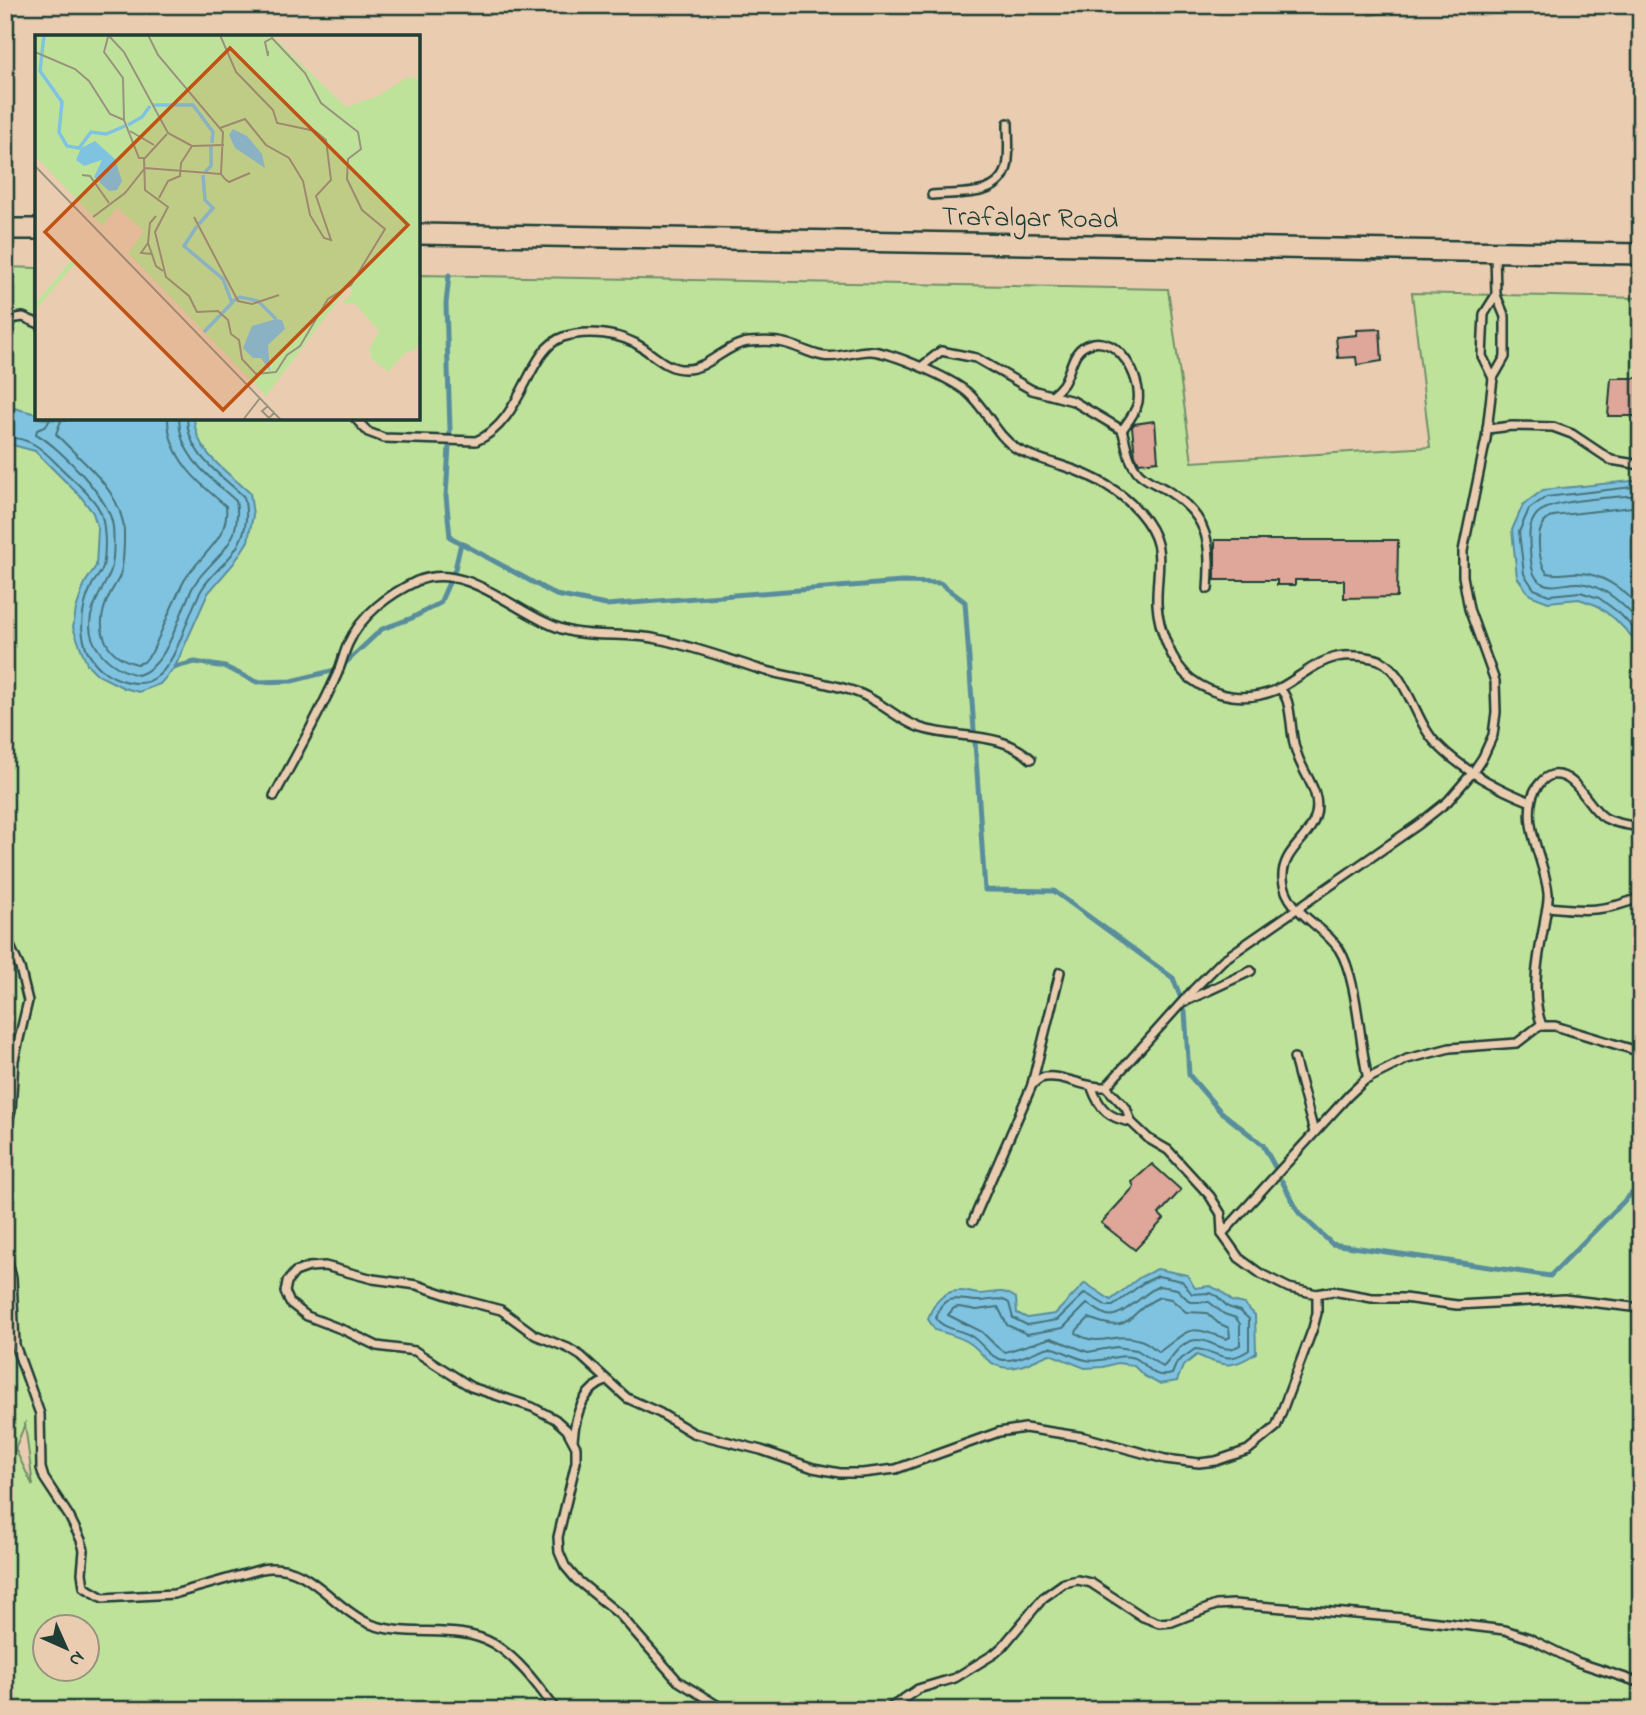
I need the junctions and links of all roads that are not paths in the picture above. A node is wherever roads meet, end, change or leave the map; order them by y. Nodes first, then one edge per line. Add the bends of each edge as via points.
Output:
1 (1008, 123) dead end
2 (932, 195) dead end
3 (5, 229) edge
4 (35, 229) edge
5 (420, 234) edge
6 (1495, 253) junction
7 (1641, 254) edge
8 (1496, 295) junction
9 (5, 320) edge
10 (35, 322) edge
11 (921, 367) junction
12 (1493, 378) junction
13 (1052, 395) junction
14 (357, 420) edge
15 (1487, 429) junction
16 (1122, 430) junction
17 (1641, 466) edge
18 (1208, 590) dead end
19 (1279, 688) junction
20 (1031, 759) dead end
21 (1474, 772) junction
22 (274, 796) dead end
23 (1531, 802) junction
24 (1641, 827) edge
25 (1641, 897) edge
26 (1548, 907) junction
27 (1297, 909) junction
28 (5, 935) edge
29 (1251, 971) dead end
30 (1060, 972) dead end
31 (1182, 1003) junction
32 (1542, 1026) junction
33 (1641, 1052) edge
34 (1294, 1058) dead end
35 (1368, 1079) junction
36 (1032, 1084) junction
37 (1106, 1087) junction
38 (1092, 1088) junction
39 (1131, 1122) junction
40 (5, 1129) edge
41 (1314, 1132) junction
42 (973, 1221) dead end
43 (1222, 1234) junction
44 (5, 1248) edge
45 (1317, 1294) junction
46 (1641, 1308) edge
47 (606, 1381) junction
48 (573, 1440) junction
49 (1641, 1683) edge
50 (556, 1710) edge
51 (725, 1710) edge
52 (887, 1710) edge

1 - 2 lane via 1009,153 1003,177 992,188
3 - 4 main road
5 - 6 main road, Trafalgar Road
6 - 7 main road, Trafalgar Road
6 - 8 lane
8 - 12 lane via 1505,317 1505,357
8 - 12 lane via 1484,314 1482,356
9 - 10 lane via 23,317
11 - 13 lane via 941,351 957,353 1032,390
11 - 14 lane via 873,351 830,357 771,341 736,345 685,370 615,336 571,334 546,348 506,418 484,438 384,438 368,432
11 - 19 lane via 969,394 1010,444 1104,483 1138,511 1152,530 1160,554 1157,603 1161,623 1172,655 1188,677 1234,698
12 - 15 lane
13 - 16 lane via 1073,401
13 - 16 lane via 1061,387 1080,349 1090,343 1108,345 1125,359 1138,391 1138,403
15 - 17 lane via 1553,427 1611,460
15 - 21 lane via 1463,551 1463,576 1469,610 1495,681 1496,712 1493,735
16 - 18 lane via 1138,472 1194,511 1210,548
19 - 21 lane via 1330,659 1378,659 1397,676 1432,739
19 - 27 lane via 1287,699 1296,753 1317,803 1313,822 1284,866 1284,885
20 - 22 lane via 1004,743 923,729 868,697 814,680 656,638 560,629 463,580 437,575 397,592 359,625
21 - 23 lane
21 - 27 lane via 1419,824
23 - 24 lane via 1545,778 1564,776 1606,818
23 - 26 lane
25 - 26 lane via 1591,911
26 - 32 lane via 1535,987
27 - 31 lane via 1223,960
27 - 35 lane via 1339,949 1350,981
28 - 40 lane via 28,1001
29 - 31 lane
30 - 36 lane
31 - 37 lane
32 - 33 lane
32 - 35 lane via 1517,1043 1423,1054
34 - 41 lane
35 - 41 lane
36 - 38 lane via 1042,1078 1063,1079
36 - 42 lane
37 - 38 lane
37 - 39 lane via 1126,1108
38 - 39 lane via 1098,1105 1116,1119
39 - 43 lane via 1168,1150 1210,1196 1221,1214
41 - 43 lane
43 - 45 lane via 1239,1258 1261,1274
44 - 50 lane via 12,1278 15,1345 40,1414 41,1468 81,1540 82,1581 88,1591 110,1598 174,1594 262,1569 292,1570 366,1622 486,1640 517,1662
45 - 46 lane via 1334,1291 1471,1306 1564,1299
45 - 47 lane via 1313,1328 1276,1427 1248,1450 1207,1462 1165,1460 1084,1437 1025,1428 999,1432 896,1469 840,1473 692,1433
47 - 48 lane via 584,1399
47 - 48 lane via 581,1356 535,1335 501,1310 418,1285 325,1266 295,1272 287,1282 290,1303 307,1316 377,1346 421,1354 481,1392 544,1412
48 - 51 lane via 576,1462 559,1529 558,1545 565,1566 620,1615 678,1681
49 - 52 lane via 1577,1662 1515,1632 1446,1622 1234,1604 1159,1623 1143,1618 1099,1587 1077,1580 1049,1592 994,1654 955,1678 918,1689

